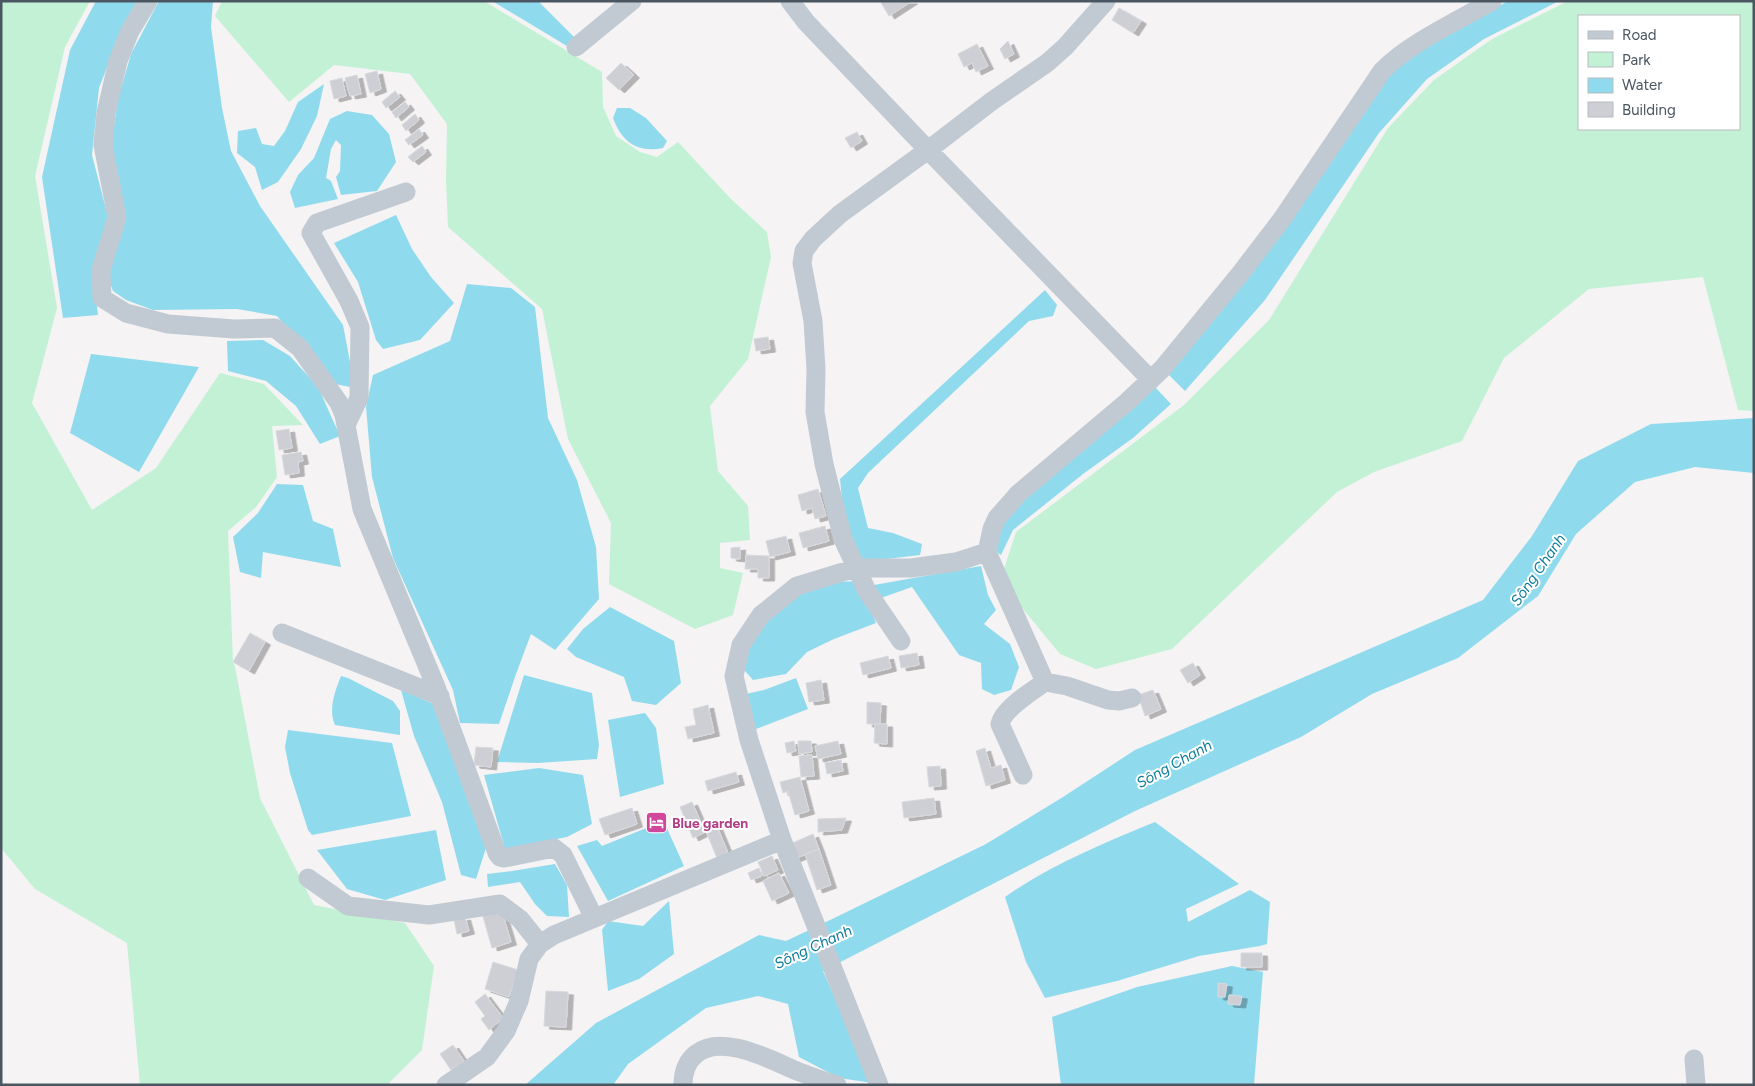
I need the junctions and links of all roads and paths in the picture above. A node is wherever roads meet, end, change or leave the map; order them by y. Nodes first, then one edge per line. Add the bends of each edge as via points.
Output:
1 (148, 1) edge
2 (632, 1) edge
3 (790, 1) edge
4 (1106, 1) edge
5 (1492, 1) edge
6 (576, 47) dead end
7 (928, 150) junction
8 (406, 192) dead end
9 (1151, 380) junction
10 (346, 425) junction
11 (987, 552) junction
12 (856, 568) junction
13 (282, 633) dead end
14 (901, 641) dead end
15 (1045, 682) junction
16 (440, 696) junction
17 (1132, 698) dead end
18 (1023, 776) dead end
19 (782, 840) junction
20 (308, 878) dead end
21 (594, 918) junction
22 (540, 944) junction
23 (1694, 1059) dead end
24 (446, 1085) edge
25 (683, 1085) edge
26 (837, 1085) edge
27 (879, 1085) edge
28 (1696, 1085) edge

1 - 10 street via 118,62 106,113 103,145 117,217 101,270 102,298 126,313 168,324 234,329 275,328 300,348 339,403
2 - 6 street
3 - 7 street via 806,22
4 - 7 street via 1047,63
5 - 9 street via 1409,49 1382,71 1276,226
7 - 9 street
7 - 12 street via 840,214 804,251 802,263 814,321 815,412 843,539
8 - 10 street via 317,223 311,233 360,327 359,398
9 - 11 street via 1018,494 997,518
10 - 16 street via 362,509
11 - 12 street via 956,562 911,568
11 - 15 street
12 - 14 street
12 - 19 street via 797,586 760,614 740,646 734,676 749,740
13 - 16 street
15 - 17 street via 1108,700
15 - 18 street via 1004,714 1000,724
16 - 21 street via 497,853 504,858 554,848 559,851 564,855
19 - 21 street
19 - 27 street
20 - 22 street via 348,906 429,915 500,904 520,919
21 - 22 street
22 - 24 street via 529,959 519,1001 506,1030 487,1057
23 - 28 street
25 - 26 street via 690,1060 700,1051 715,1047 741,1049

